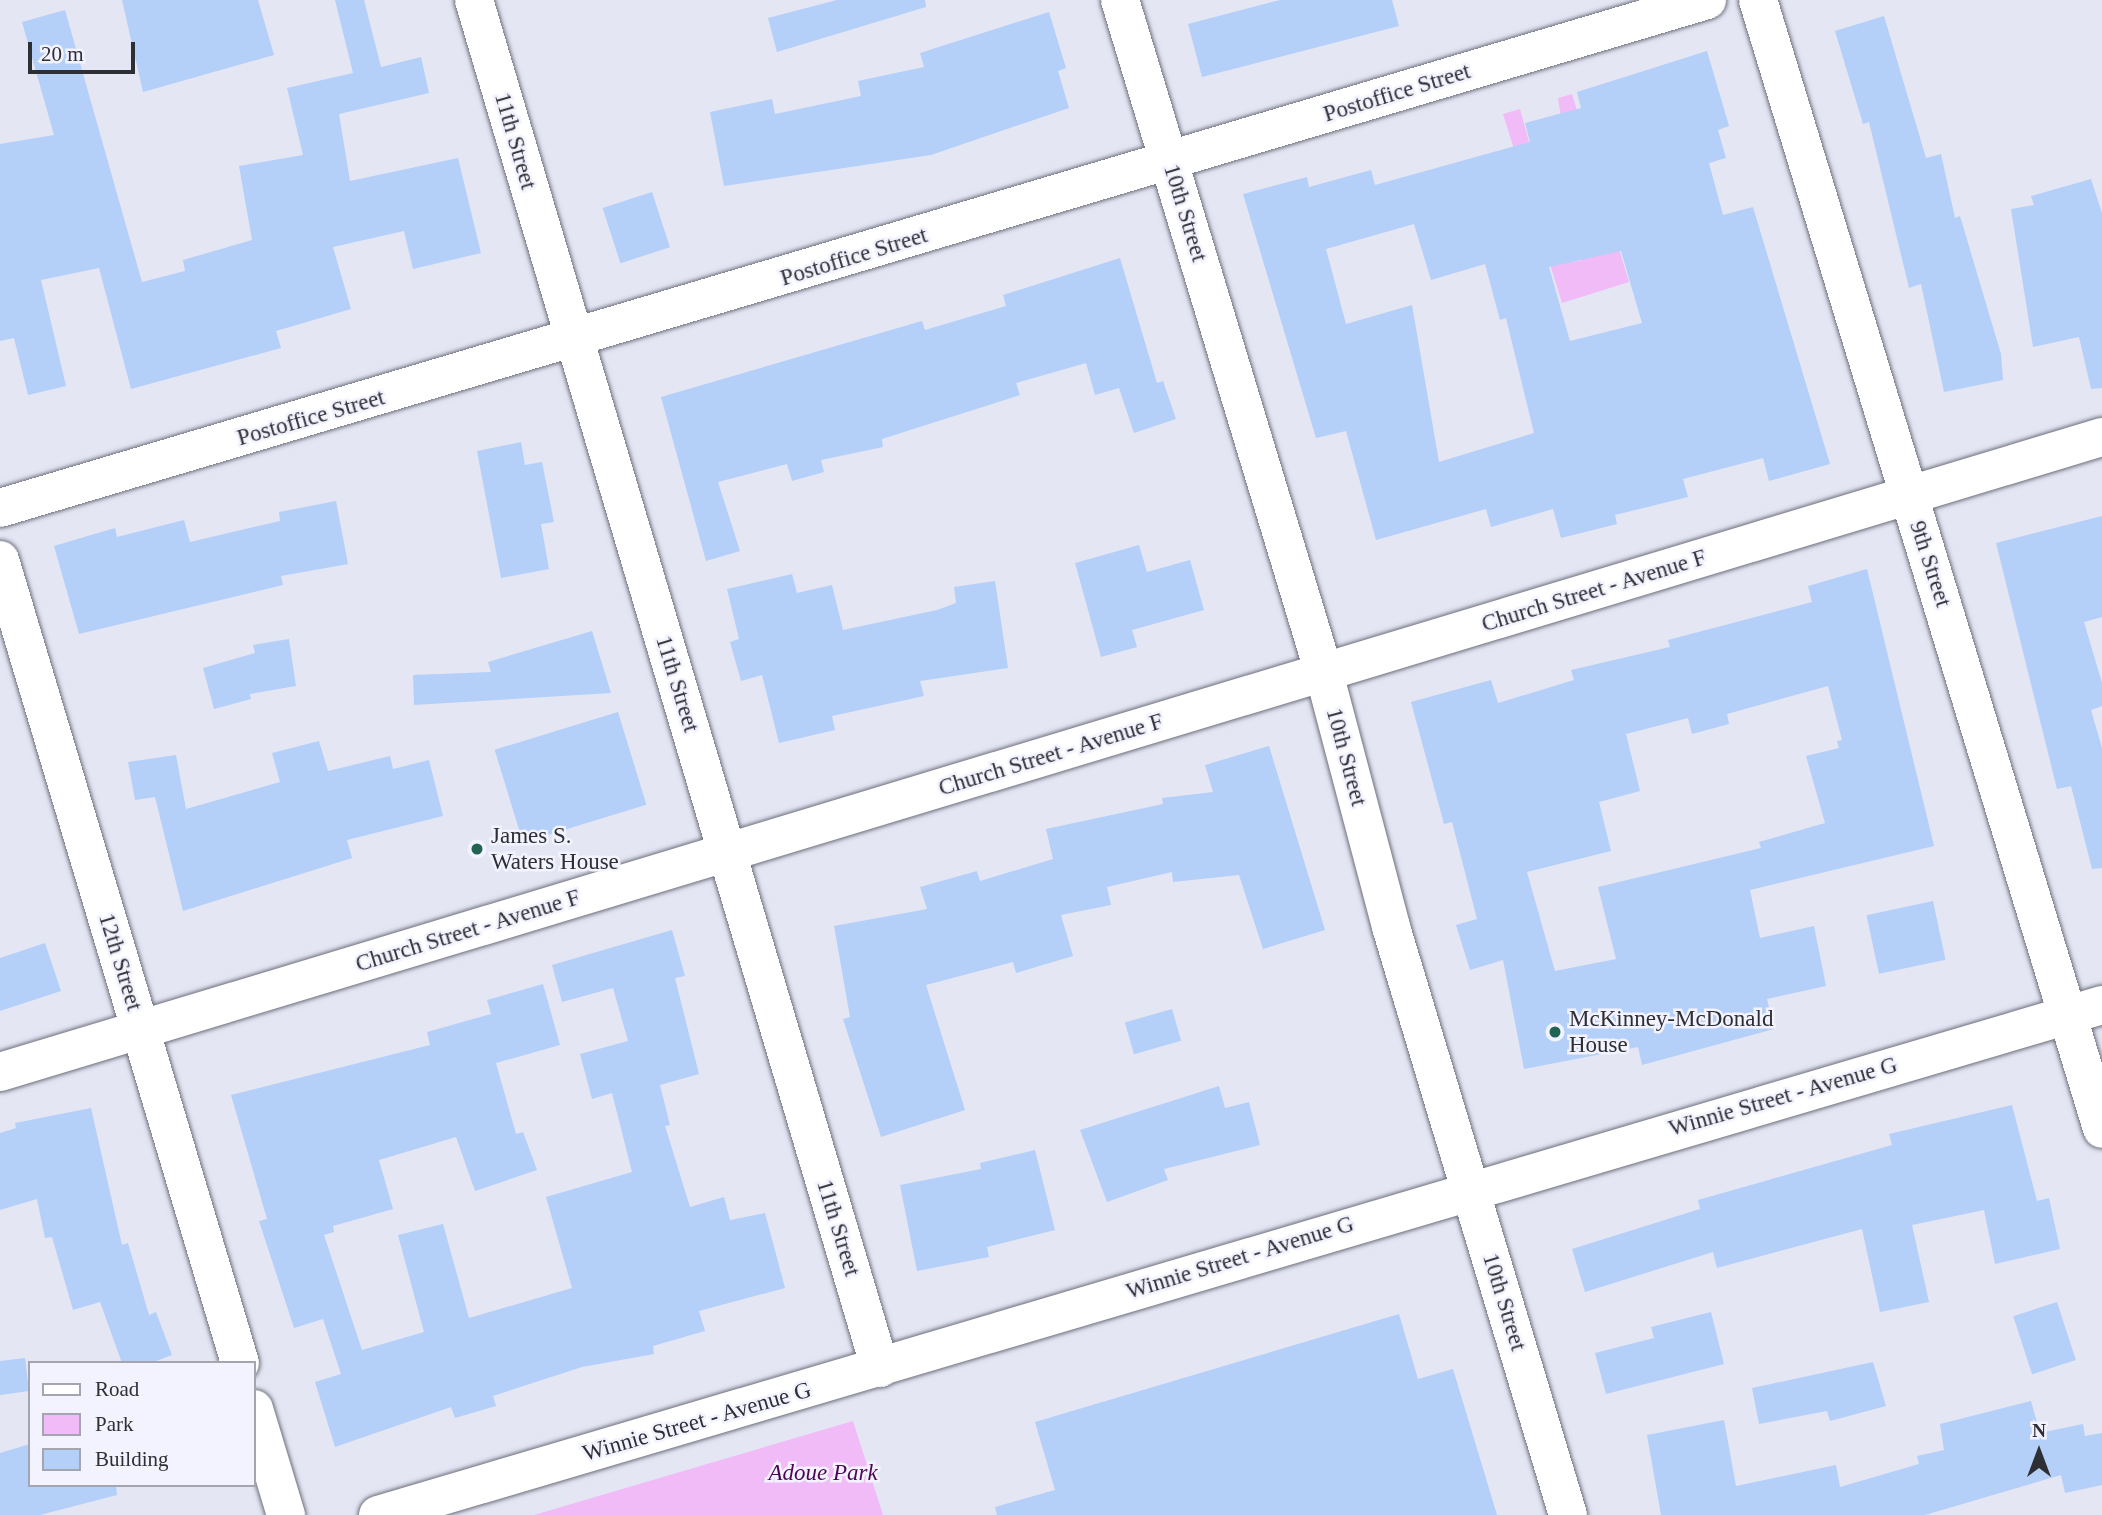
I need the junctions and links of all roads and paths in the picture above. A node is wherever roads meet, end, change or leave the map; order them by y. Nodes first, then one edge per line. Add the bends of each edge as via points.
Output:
1 (474, 0) edge
2 (1120, 0) edge
3 (1707, 0) edge
4 (1758, 0) edge
5 (1169, 161) junction
6 (575, 341) junction
7 (2102, 437) edge
8 (1906, 495) junction
9 (0, 509) edge
10 (0, 560) edge
11 (1324, 673) junction
12 (727, 853) junction
13 (2085, 1010) edge
14 (140, 1030) junction
15 (0, 1072) edge
16 (2102, 1129) edge
17 (1469, 1188) junction
18 (239, 1361) edge
19 (880, 1368) junction
20 (256, 1416) edge
21 (286, 1515) edge
22 (378, 1515) edge
23 (1568, 1515) edge

1 - 6 street, 11th Street
2 - 5 street, 10th Street
3 - 5 street, Postoffice Street
4 - 8 street, 9th Street
5 - 6 street, Postoffice Street
5 - 11 street, 10th Street
6 - 9 street, Postoffice Street
6 - 12 street, 11th Street
7 - 8 street, Church Street - Avenue F
8 - 11 street, Church Street - Avenue F
8 - 13 street, 9th Street via 1994,759
10 - 14 street, 12th Street
11 - 12 street, Church Street - Avenue F
11 - 17 street, 10th Street via 1391,927
12 - 14 street, Church Street - Avenue F
12 - 19 street, 11th Street
13 - 16 street, 9th Street
13 - 17 street, Winnie Street - Avenue G
14 - 15 street, Church Street - Avenue F
14 - 18 street, 12th Street
17 - 19 street, Winnie Street - Avenue G
17 - 23 street, 10th Street
19 - 22 street, Winnie Street - Avenue G
20 - 21 street

